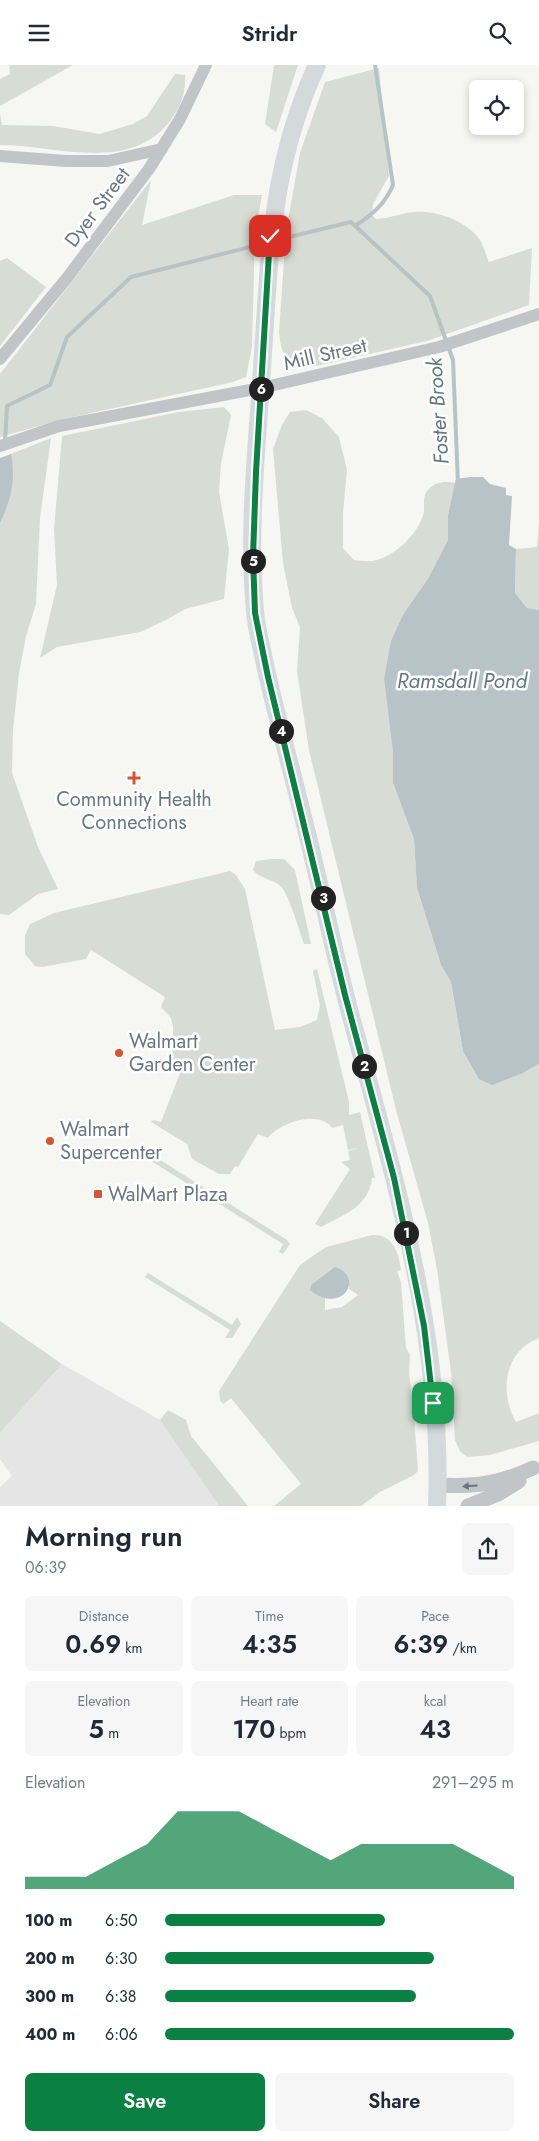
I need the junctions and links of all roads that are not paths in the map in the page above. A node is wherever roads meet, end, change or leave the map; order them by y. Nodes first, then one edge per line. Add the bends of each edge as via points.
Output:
1 (206, 65) edge
2 (317, 65) edge
3 (162, 149) junction
4 (0, 156) edge
5 (539, 314) edge
6 (0, 359) edge
7 (261, 388) junction
8 (0, 446) edge
9 (536, 1466) edge
10 (437, 1485) junction
11 (437, 1506) edge
12 (468, 1506) edge

1 - 3 street, Dyer Street
2 - 7 main road via 289,140 277,189 270,243
3 - 4 street via 108,161
3 - 6 street, Dyer Street via 67,278
5 - 7 street, Mill Street via 439,347
7 - 8 street, Mill Street via 59,426
7 - 10 main road via 253,557 255,613 414,1270 433,1403
9 -> 10 street via 497,1483 463,1487
9 - 12 street via 508,1488
10 - 11 main road

